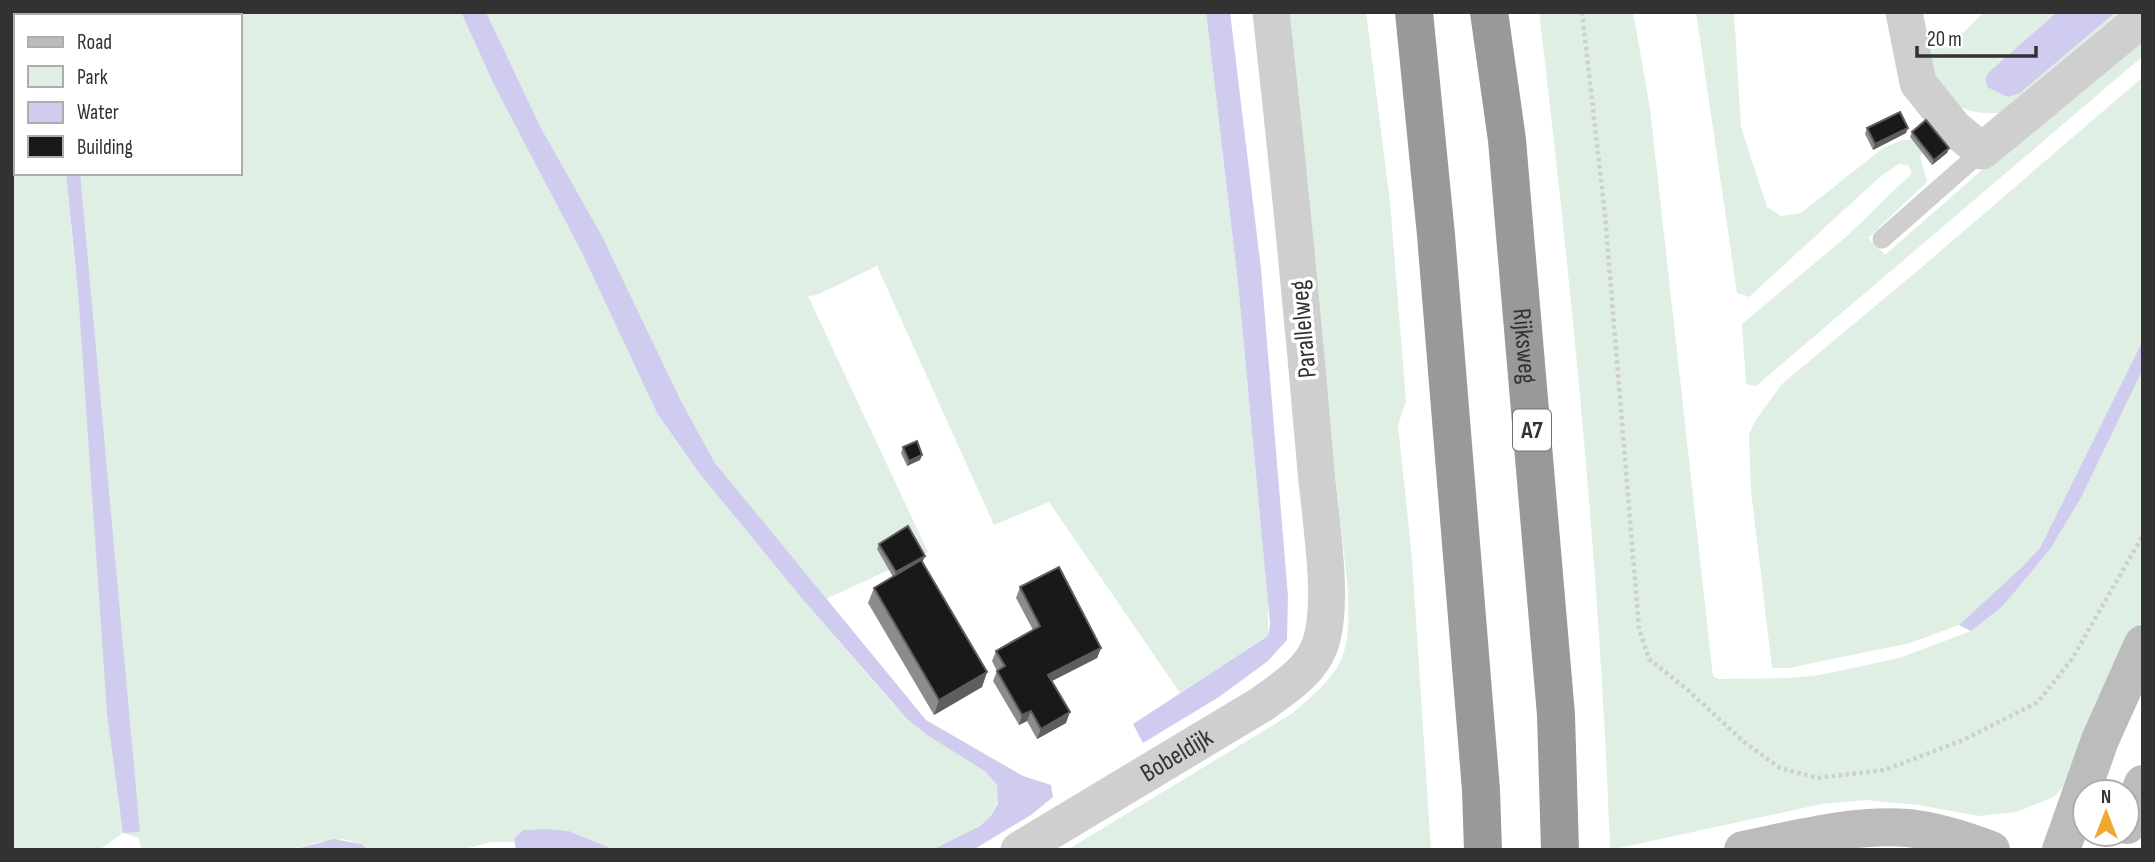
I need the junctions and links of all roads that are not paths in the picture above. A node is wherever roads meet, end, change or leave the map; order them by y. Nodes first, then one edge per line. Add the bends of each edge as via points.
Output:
1 (1271, 12) edge
2 (1414, 12) edge
3 (1489, 12) edge
4 (1905, 12) edge
5 (2143, 18) edge
6 (1982, 151) junction
7 (1882, 239) dead end
8 (2143, 644) edge
9 (1320, 646) joint
10 (1019, 850) edge
11 (1483, 850) edge
12 (1560, 850) edge
13 (1743, 850) edge
14 (1991, 850) edge
15 (2061, 850) edge

1 - 9 street, Parallelweg via 1325,573 1326,614
2 - 11 highway via 1436,236
3 - 12 highway, Rijksweg / A7 via 1519,274 1556,715
4 - 6 street via 1918,83 1955,128
5 - 6 street
6 - 7 lane
8 - 15 street via 2100,740
9 - 10 street, Bobeldijk via 1309,666 1262,704
13 - 14 street via 1830,832 1876,828 1930,832

